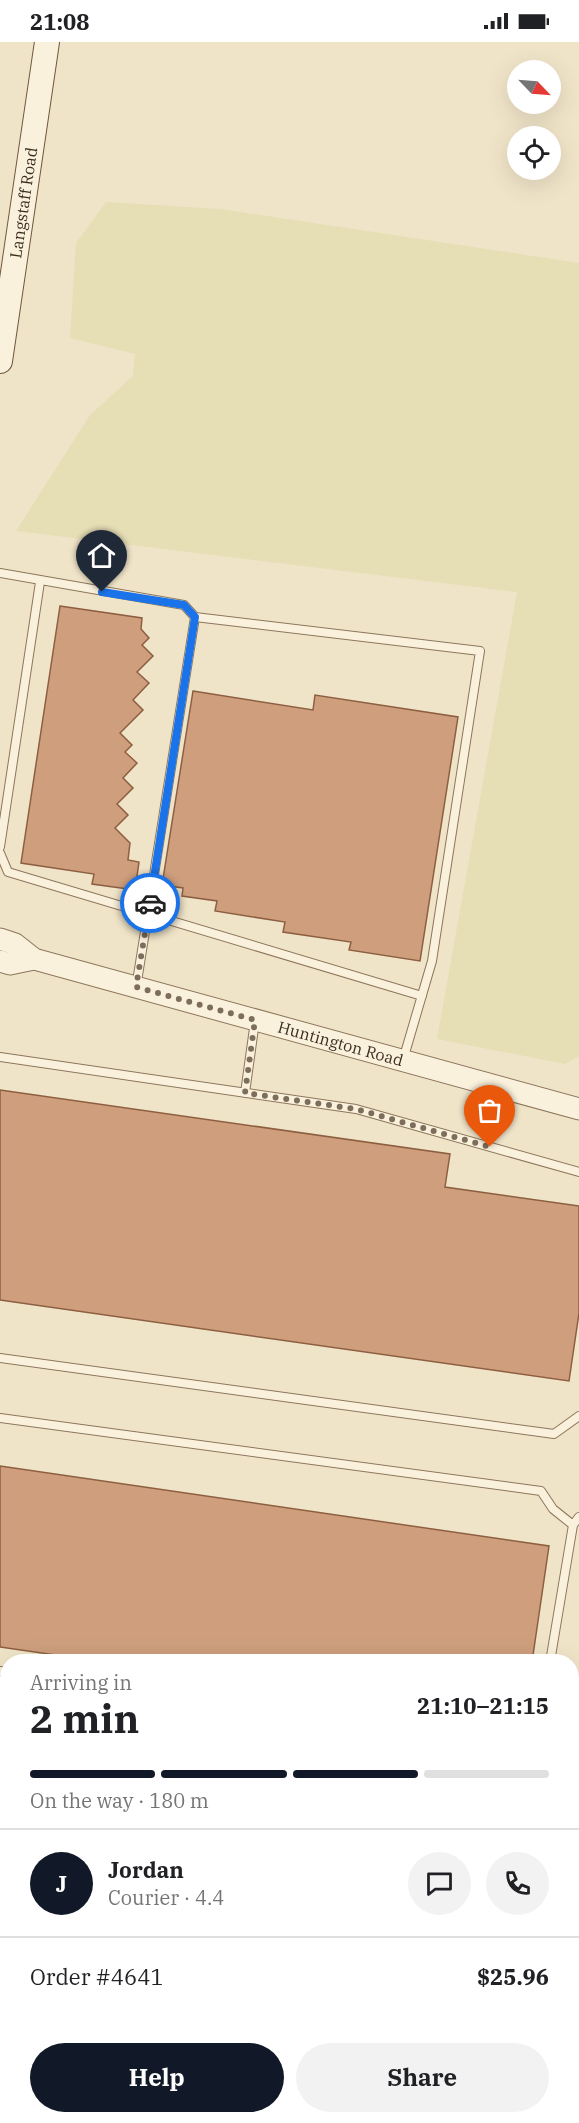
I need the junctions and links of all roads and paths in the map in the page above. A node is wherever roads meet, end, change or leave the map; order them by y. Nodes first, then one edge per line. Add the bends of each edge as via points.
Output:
1 (47, 42) edge
2 (3, 317) edge
3 (0, 361) edge
4 (0, 573) edge
5 (40, 582) junction
6 (195, 617) junction
7 (0, 847) edge
8 (0, 853) edge
9 (148, 914) junction
10 (0, 939) edge
11 (34, 959) junction
12 (0, 961) edge
13 (136, 987) junction
14 (422, 996) junction
15 (255, 1020) junction
16 (0, 1057) edge
17 (403, 1061) junction
18 (245, 1093) junction
19 (579, 1108) edge
20 (579, 1172) edge
21 (0, 1358) edge
22 (579, 1416) edge
23 (0, 1418) edge
24 (579, 1517) edge
25 (573, 1525) junction
26 (551, 1654) edge

1 - 2 main road, Langstaff Road
2 - 3 main road, Langstaff Road
4 - 5 lane
5 - 6 lane via 184,605
5 - 7 lane
6 - 9 lane
6 - 14 lane via 480,651 432,961
8 - 9 lane via 8,872
9 - 13 lane
9 - 14 lane
10 - 11 street, Huntington Road via 15,944
11 - 12 street, Huntington Road via 10,964
11 - 13 street, Huntington Road
13 - 15 street, Huntington Road
14 - 17 lane
15 - 17 street, Huntington Road
15 - 18 lane
16 - 18 lane
17 - 19 street, Huntington Road
18 - 20 lane via 356,1109
21 - 22 lane via 554,1434
23 - 25 lane via 541,1491 553,1509
24 - 25 lane
25 - 26 lane

